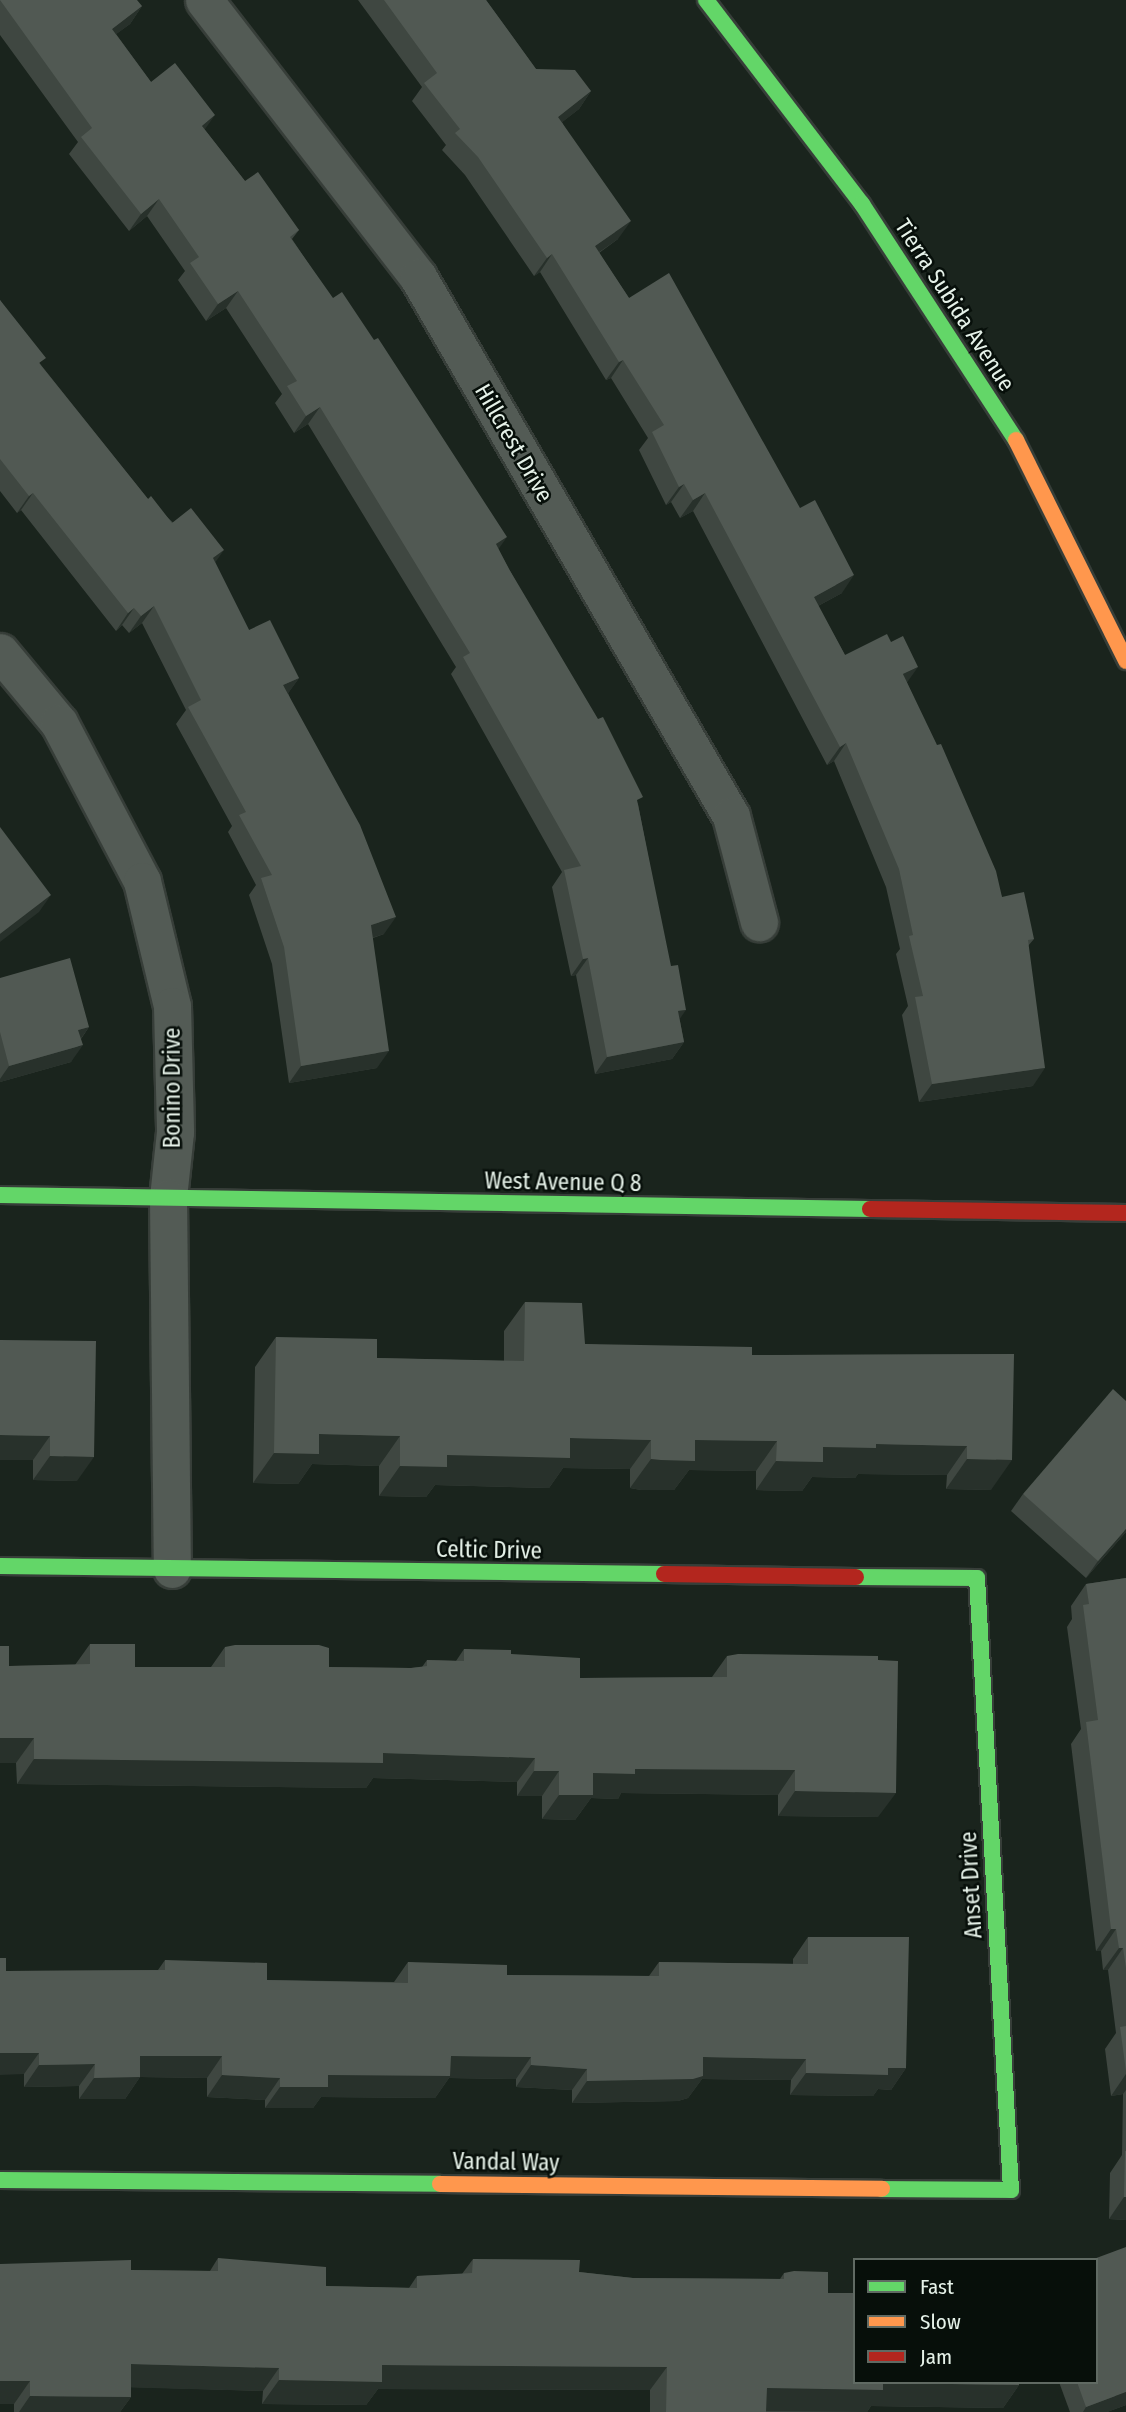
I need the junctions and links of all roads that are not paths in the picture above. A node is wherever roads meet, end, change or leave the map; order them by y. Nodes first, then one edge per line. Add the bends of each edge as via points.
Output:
1 (204, 0) edge
2 (706, 0) edge
3 (0, 652) edge
4 (1126, 662) edge
5 (759, 922) dead end
6 (0, 1195) edge
7 (168, 1198) junction
8 (1126, 1213) edge
9 (0, 1566) edge
10 (172, 1569) junction
11 (977, 1578) joint
12 (0, 2179) edge
13 (1011, 2190) joint

1 - 5 street, Hillcrest Drive via 418,277 731,816
2 - 4 street, Tierra Subida Avenue via 862,204 1015,438
3 - 7 street, Bonino Drive via 59,723 142,881 172,1006 175,1132
6 - 7 street, West Avenue Q 8
7 - 8 street, West Avenue Q 8
7 - 10 street, Bonino Drive
9 - 10 street, Celtic Drive
10 - 11 street, Celtic Drive
11 - 13 street, Anset Drive
12 - 13 street, Vandal Way

